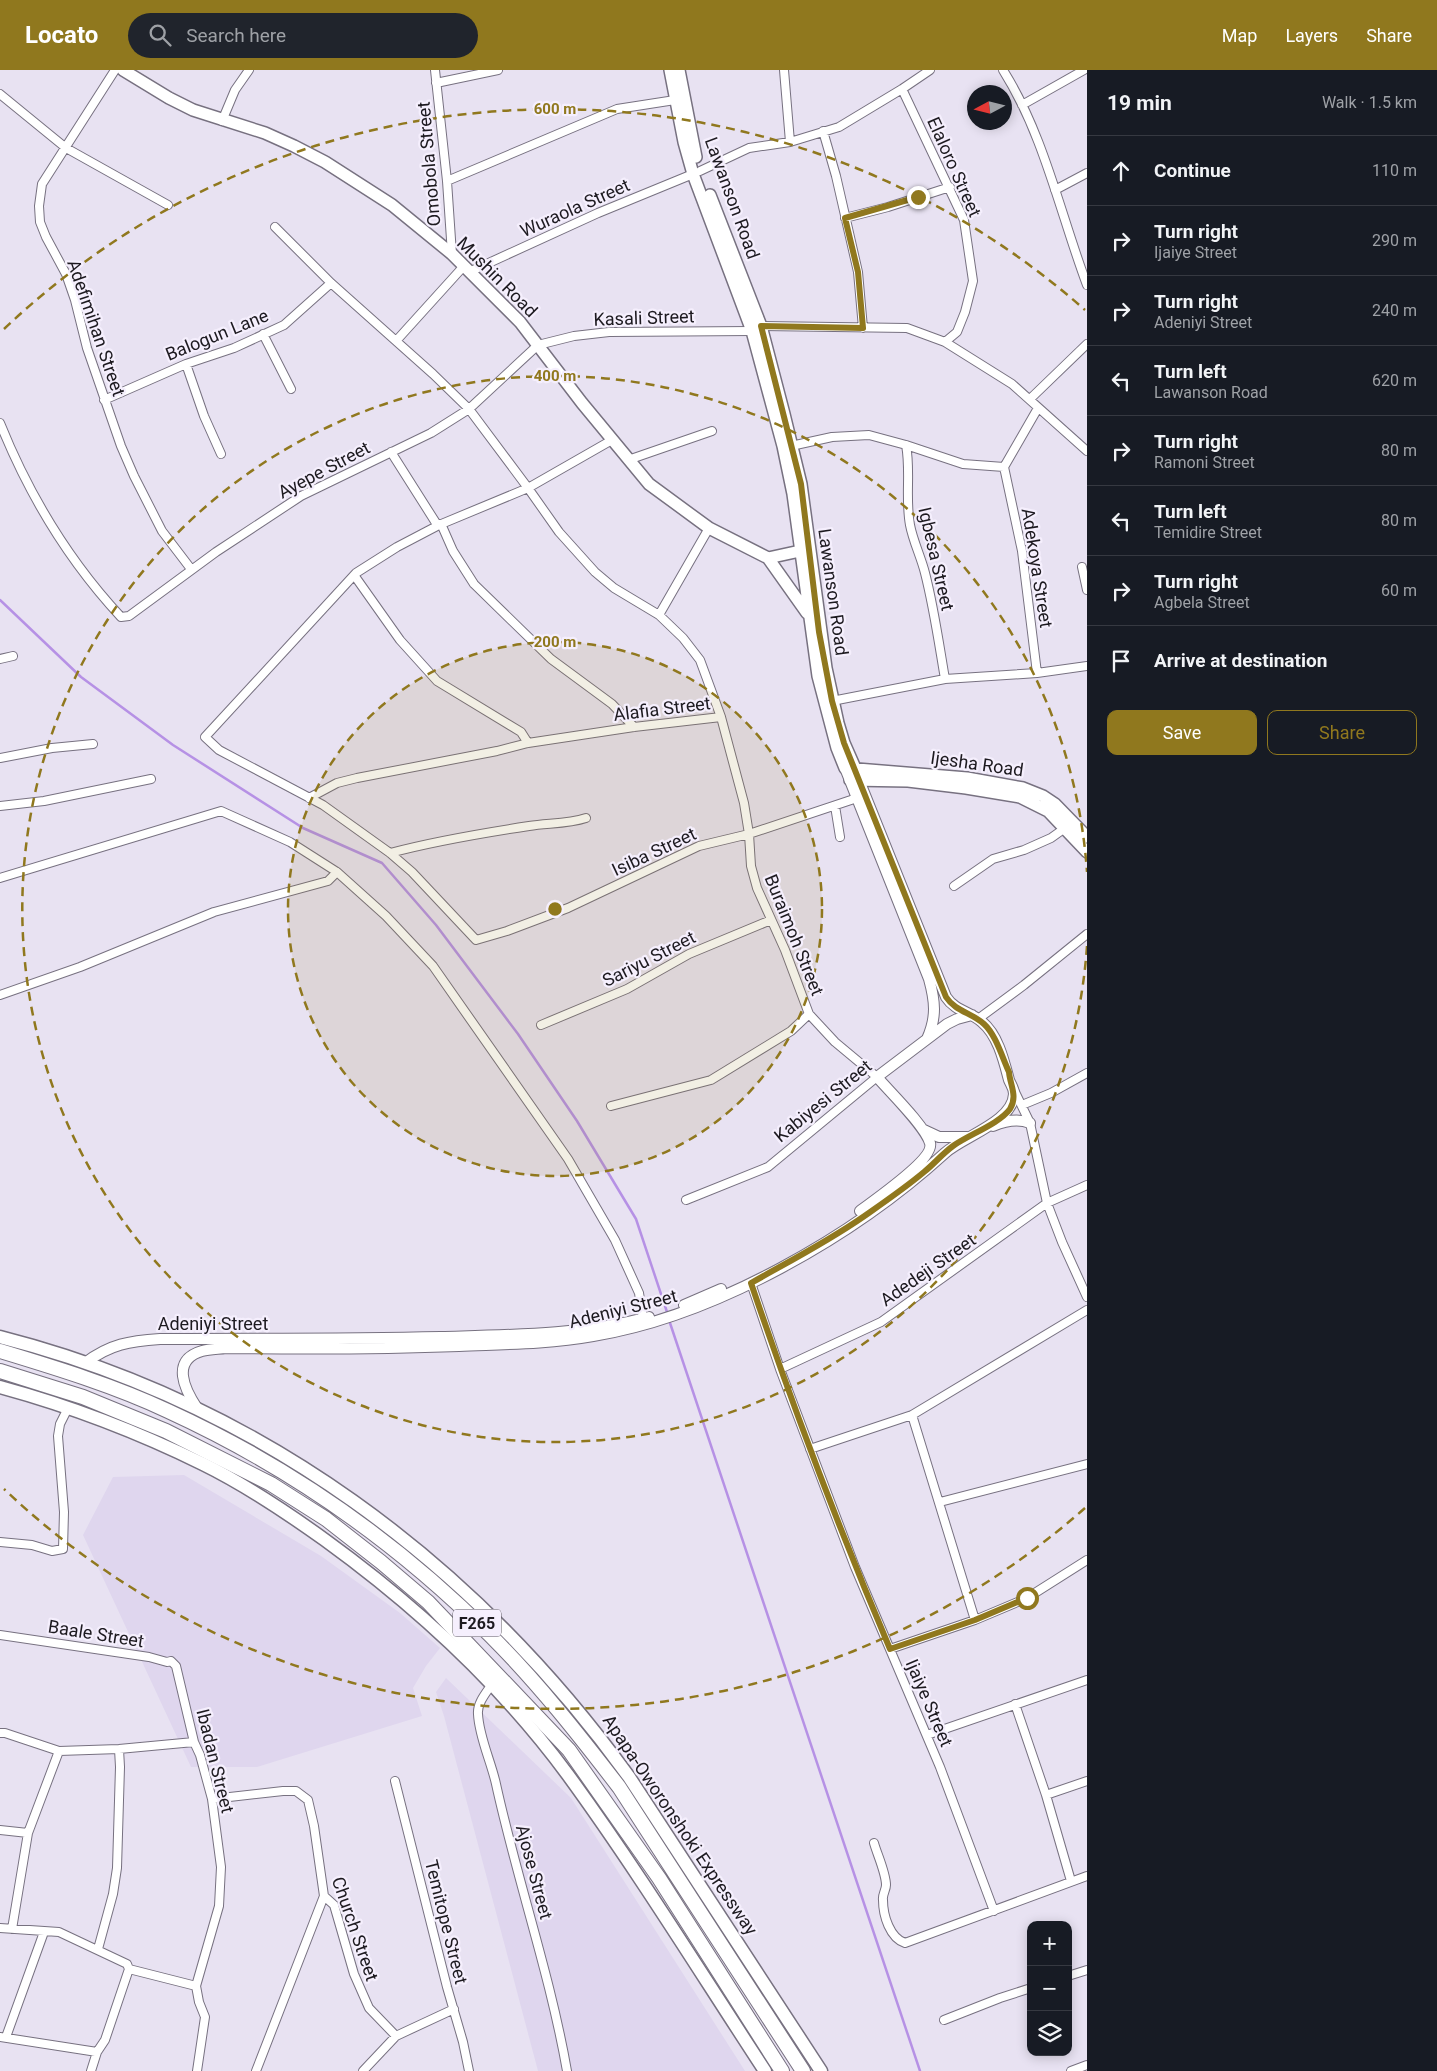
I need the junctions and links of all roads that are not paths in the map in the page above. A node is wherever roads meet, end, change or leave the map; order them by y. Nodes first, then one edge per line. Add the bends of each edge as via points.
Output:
1 (115, 70) edge
2 (123, 70) edge
3 (249, 70) edge
4 (435, 70) edge
5 (498, 70) edge
6 (670, 70) edge
7 (679, 70) edge
8 (784, 70) edge
9 (930, 70) edge
10 (1003, 70) edge
11 (1084, 70) edge
12 (436, 83) junction
13 (902, 89) junction
14 (0, 94) edge
15 (675, 100) junction
16 (1022, 105) junction
17 (222, 121) junction
18 (823, 131) junction
19 (790, 142) junction
20 (66, 148) junction
21 (696, 173) junction
22 (1087, 173) edge
23 (447, 181) junction
24 (950, 187) junction
25 (1055, 190) junction
26 (168, 205) dead end
27 (845, 218) junction
28 (275, 227) dead end
29 (452, 254) junction
30 (466, 269) junction
31 (331, 283) junction
32 (1087, 285) edge
33 (863, 328) junction
34 (756, 329) junction
35 (263, 334) junction
36 (396, 341) junction
37 (945, 342) junction
38 (1087, 344) edge
39 (538, 345) junction
40 (186, 364) junction
41 (291, 389) dead end
42 (1030, 399) junction
43 (104, 400) junction
44 (1038, 408) junction
45 (469, 409) junction
46 (0, 423) edge
47 (712, 431) dead end
48 (612, 440) junction
49 (906, 445) junction
50 (791, 446) junction
51 (1087, 451) edge
52 (390, 452) junction
53 (221, 454) dead end
54 (628, 460) junction
55 (1004, 468) junction
56 (528, 488) junction
57 (439, 525) junction
58 (709, 528) junction
59 (800, 551) junction
60 (768, 558) junction
61 (1082, 567) dead end
62 (191, 569) junction
63 (354, 575) junction
64 (1087, 590) edge
65 (808, 614) junction
66 (659, 616) junction
67 (13, 656) dead end
68 (0, 659) edge
69 (1087, 666) edge
70 (1036, 673) junction
71 (945, 679) junction
72 (832, 701) junction
73 (721, 717) junction
74 (634, 727) junction
75 (528, 743) junction
76 (94, 744) dead end
77 (0, 758) edge
78 (850, 768) junction
79 (151, 779) dead end
80 (855, 780) junction
81 (967, 783) junction
82 (309, 798) junction
83 (857, 798) junction
84 (0, 806) edge
85 (835, 806) junction
86 (586, 818) dead end
87 (1065, 828) junction
88 (749, 834) junction
89 (840, 837) dead end
90 (1087, 837) edge
91 (1087, 852) edge
92 (390, 853) junction
93 (337, 872) junction
94 (0, 878) edge
95 (954, 886) dead end
96 (771, 920) junction
97 (1087, 934) edge
98 (0, 995) edge
99 (809, 1014) junction
100 (975, 1017) junction
101 (541, 1025) dead end
102 (926, 1042) junction
103 (1087, 1073) edge
104 (877, 1078) junction
105 (1013, 1088) junction
106 (1022, 1105) junction
107 (611, 1106) dead end
108 (1030, 1123) junction
109 (921, 1128) junction
110 (982, 1130) junction
111 (968, 1137) junction
112 (1087, 1184) edge
113 (686, 1200) dead end
114 (1047, 1203) junction
115 (1084, 1282) edge
116 (751, 1283) junction
117 (1087, 1297) edge
118 (700, 1302) junction
119 (1087, 1310) edge
120 (646, 1320) junction
121 (0, 1337) edge
122 (0, 1351) edge
123 (85, 1363) junction
124 (780, 1369) junction
125 (0, 1371) edge
126 (0, 1387) edge
127 (68, 1408) junction
128 (197, 1408) junction
129 (912, 1416) junction
130 (810, 1449) junction
131 (1087, 1464) edge
132 (940, 1502) junction
133 (0, 1542) edge
134 (1087, 1560) edge
135 (975, 1620) junction
136 (0, 1635) edge
137 (890, 1649) junction
138 (177, 1674) joint
139 (1087, 1680) edge
140 (492, 1684) junction
141 (1015, 1704) junction
142 (0, 1733) edge
143 (927, 1735) junction
144 (194, 1742) junction
145 (119, 1749) junction
146 (59, 1751) junction
147 (395, 1781) dead end
148 (1087, 1781) edge
149 (1046, 1795) junction
150 (212, 1799) junction
151 (0, 1830) edge
152 (28, 1834) junction
153 (874, 1842) dead end
154 (1087, 1876) edge
155 (1070, 1881) junction
156 (324, 1896) junction
157 (994, 1911) junction
158 (0, 1928) edge
159 (12, 1929) junction
160 (44, 1932) junction
161 (98, 1950) junction
162 (129, 1969) junction
163 (1087, 1970) edge
164 (1072, 1975) edge
165 (196, 1986) junction
166 (1027, 1989) edge
167 (454, 2008) junction
168 (944, 2020) dead end
169 (396, 2036) junction
170 (3, 2037) edge
171 (97, 2052) junction
172 (1087, 2065) edge
173 (91, 2071) edge
174 (197, 2071) edge
175 (256, 2071) edge
176 (363, 2071) edge
177 (469, 2071) edge
178 (567, 2071) edge
179 (765, 2071) edge
180 (782, 2071) edge
181 (803, 2071) edge
182 (821, 2071) edge
183 (1071, 2071) edge

1 - 20 street, Adefimihan Street
2 - 17 main road, Mushin Road via 169,98
3 - 17 street via 235,90
4 - 12 street, Omobola Street
5 - 12 street
6 - 15 main road, Lawanson Road
7 - 21 main road, Lawanson Road
8 - 19 street
9 - 13 street, Wuraola Street
10 - 16 street
11 - 16 street
12 - 23 street, Omobola Street
13 - 18 street, Wuraola Street via 839,127
13 - 24 street, Elaloro Street
14 - 20 street
15 - 21 main road, Lawanson Road
15 - 23 street via 617,109
16 - 25 street
17 - 29 main road, Mushin Road via 265,133 325,162 392,205
18 - 19 street, Wuraola Street
18 - 27 street
19 - 21 street, Wuraola Street via 750,148
20 - 26 street
20 - 43 street, Adefimihan Street via 42,184 40,222 66,274
21 - 30 street, Wuraola Street
21 - 34 main road, Lawanson Road
22 - 25 street
23 - 29 street, Omobola Street
24 - 27 street
24 - 37 street, Elaloro Street via 964,220 973,281 957,332
25 - 32 street
27 - 33 street via 858,272
28 - 31 street, Alafia Street
29 - 30 main road, Mushin Road
30 - 36 street
30 - 39 main road, Mushin Road via 508,309
31 - 35 street, Balogun Lane via 284,325
31 - 36 street, Alafia Street
33 - 34 street, Kasali Street
33 - 37 street, Kasali Street via 907,328
34 - 39 street, Kasali Street via 609,332
34 - 50 main road, Lawanson Road
34 - 59 main road, Lawanson Road via 793,494
35 - 40 street, Balogun Lane via 234,348
35 - 41 street
36 - 45 street, Alafia Street
37 - 42 street, Kasali Street
38 - 42 street
39 - 45 street, Ayepe Street
39 - 48 main road, Mushin Road
40 - 43 street, Balogun Lane
40 - 53 street
42 - 44 street, Kasali Street
43 - 62 street, Adefimihan Street via 121,446 162,531
44 - 51 street, Kasali Street
44 - 55 street
45 - 52 street, Ayepe Street via 431,433
45 - 56 street, Alafia Street
46 - 62 street, Ayepe Street via 44,515 96,589 122,616 129,616
47 - 54 street
48 - 54 main road, Mushin Road
48 - 56 street
49 - 50 street via 869,435 832,437
49 - 55 street via 963,464
49 - 71 street, Igbesa Street via 910,525 933,608
50 - 72 main road, Lawanson Road via 801,484 819,632
52 - 57 street
52 - 62 street, Ayepe Street via 300,496
54 - 58 main road, Mushin Road via 649,484
55 - 70 street, Adekoya Street via 1022,551
56 - 57 street
56 - 66 street, Alafia Street via 559,532 595,572
57 - 63 street
57 - 74 street via 474,584 551,659 612,704
58 - 60 main road, Mushin Road
58 - 66 street
59 - 60 main road
59 - 65 main road, Lawanson Road
60 - 65 main road
61 - 64 street
63 - 75 street via 400,640 437,681 521,732
63 - 82 street via 205,737 219,750
65 - 78 main road, Lawanson Road via 828,718
66 - 73 street, Alafia Street via 684,638 700,660
67 - 68 street
69 - 70 street
70 - 71 street
71 - 72 street
72 - 78 main road, Lawanson Road
73 - 74 street, Alafia Street
73 - 88 street, Buraimoh Street via 737,772
74 - 75 street, Alafia Street
75 - 82 street, Alafia Street via 337,783
76 - 77 street
78 - 80 street, Lawanson Road
78 - 81 main road, Ijesha Road
79 - 84 street via 44,801
80 - 81 main road, Ijesha Road
80 - 83 street
80 - 100 street, Lawanson Road via 946,997 954,1006
81 - 87 main road, Ijesha Road via 1028,800 1048,811
81 - 90 main road, Ijesha Road via 1015,786 1038,793 1055,804
82 - 92 street
83 - 85 street, Isiba Street
83 - 102 street via 935,999 934,1020
85 - 88 street, Isiba Street
85 - 89 street
86 - 92 street
87 - 91 main road, Ijesha Road
87 - 95 street via 1024,850 992,859
88 - 92 street, Isiba Street via 699,846 568,908 476,940
88 - 96 street, Buraimoh Street via 751,866
93 - 94 street via 290,842 221,811
93 - 98 street via 328,881 194,919 80,967
93 - 120 street via 386,916 433,966 568,1159 615,1240 639,1294
96 - 99 street, Buraimoh Street
96 - 101 street, Sariyu Street via 689,954 627,989
97 - 100 street via 1024,985
99 - 104 street, Buraimoh Street via 835,1042
99 - 107 street via 791,1031 711,1080
100 - 102 street, Kabiyesi Street via 947,1024
100 - 105 street, Lawanson Road via 995,1042
102 - 104 street, Kabiyesi Street
103 - 106 street
104 - 109 street
104 - 113 street, Kabiyesi Street via 768,1167
105 - 106 street
105 - 110 street, Adeniyi Street via 1010,1108
106 - 108 street
108 - 110 street via 1022,1120 1004,1122
108 - 114 street
109 - 111 street via 935,1137
109 - 118 street, Adeniyi Street via 930,1142 929,1152 902,1179 830,1232 761,1272
110 - 111 street, Adeniyi Street
111 - 116 street, Adeniyi Street via 843,1231
112 - 114 street, Adedeji Street
114 - 115 street via 1062,1242
114 - 124 street, Adedeji Street via 881,1322
115 - 117 street
116 - 118 street, Adeniyi Street
116 - 124 street, Ijaiye Street
118 - 120 street, Adeniyi Street
119 - 129 street
120 - 123 street, Adeniyi Street via 537,1334 129,1341 98,1353
120 - 128 street, Adeniyi Street via 593,1336 536,1343 377,1349 203,1350 189,1359 183,1371 184,1386
121 - 123 main road, Apapa-Oworonshoki Expressway
122 - 181 highway, Apapa-Oworonshoki Expressway / F265 via 167,1410 226,1439 333,1504 392,1546 440,1587 530,1678 566,1718 607,1772
123 - 128 main road, Apapa-Oworonshoki Expressway
124 - 130 street, Ijaiye Street
125 - 180 highway, F265 via 83,1397 166,1431 271,1484 326,1519 428,1602 569,1750 659,1878
126 - 127 main road
127 - 133 street via 58,1436 64,1512 62,1549 52,1551 32,1545
127 - 140 main road via 144,1436 258,1495 359,1565 438,1631
128 - 182 main road, Apapa-Oworonshoki Expressway via 279,1451 383,1522 486,1610 528,1654 602,1740 629,1777
129 - 130 street
129 - 132 street
130 - 137 street, Ijaiye Street
131 - 132 street
132 - 135 street
134 - 135 street via 1027,1598
135 - 137 street
136 - 138 street, Baale Street via 172,1661
137 - 143 street, Ijaiye Street
138 - 144 street, Ibadan Street
139 - 141 street
140 - 178 street, Ajose Street via 478,1706 479,1725 534,1930
140 - 179 main road via 567,1774
141 - 143 street
141 - 149 street
142 - 146 street
143 - 157 street, Ijaiye Street
144 - 145 street
144 - 150 street, Ibadan Street
145 - 146 street
145 - 161 street via 117,1868
146 - 152 street
147 - 167 street, Temitope Street
148 - 149 street
149 - 155 street
150 - 156 street, Church Street via 296,1791 308,1800
150 - 165 street, Ibadan Street via 220,1867 219,1906
151 - 152 street
152 - 159 street
153 - 157 street via 886,1885 882,1898 884,1912 897,1940 905,1943
154 - 155 street
155 - 157 street
156 - 169 street, Church Street via 334,1905 354,1974 369,2008
156 - 175 street
158 - 159 street
159 - 160 street
160 - 161 street via 59,1932
160 - 170 street
161 - 162 street via 127,1964
162 - 165 street
162 - 171 street via 105,2040
163 - 164 street
165 - 174 street via 205,2017
166 - 168 street
167 - 169 street
167 - 177 street, Temitope Street
169 - 176 street
170 - 171 street
171 - 173 street
172 - 183 street

